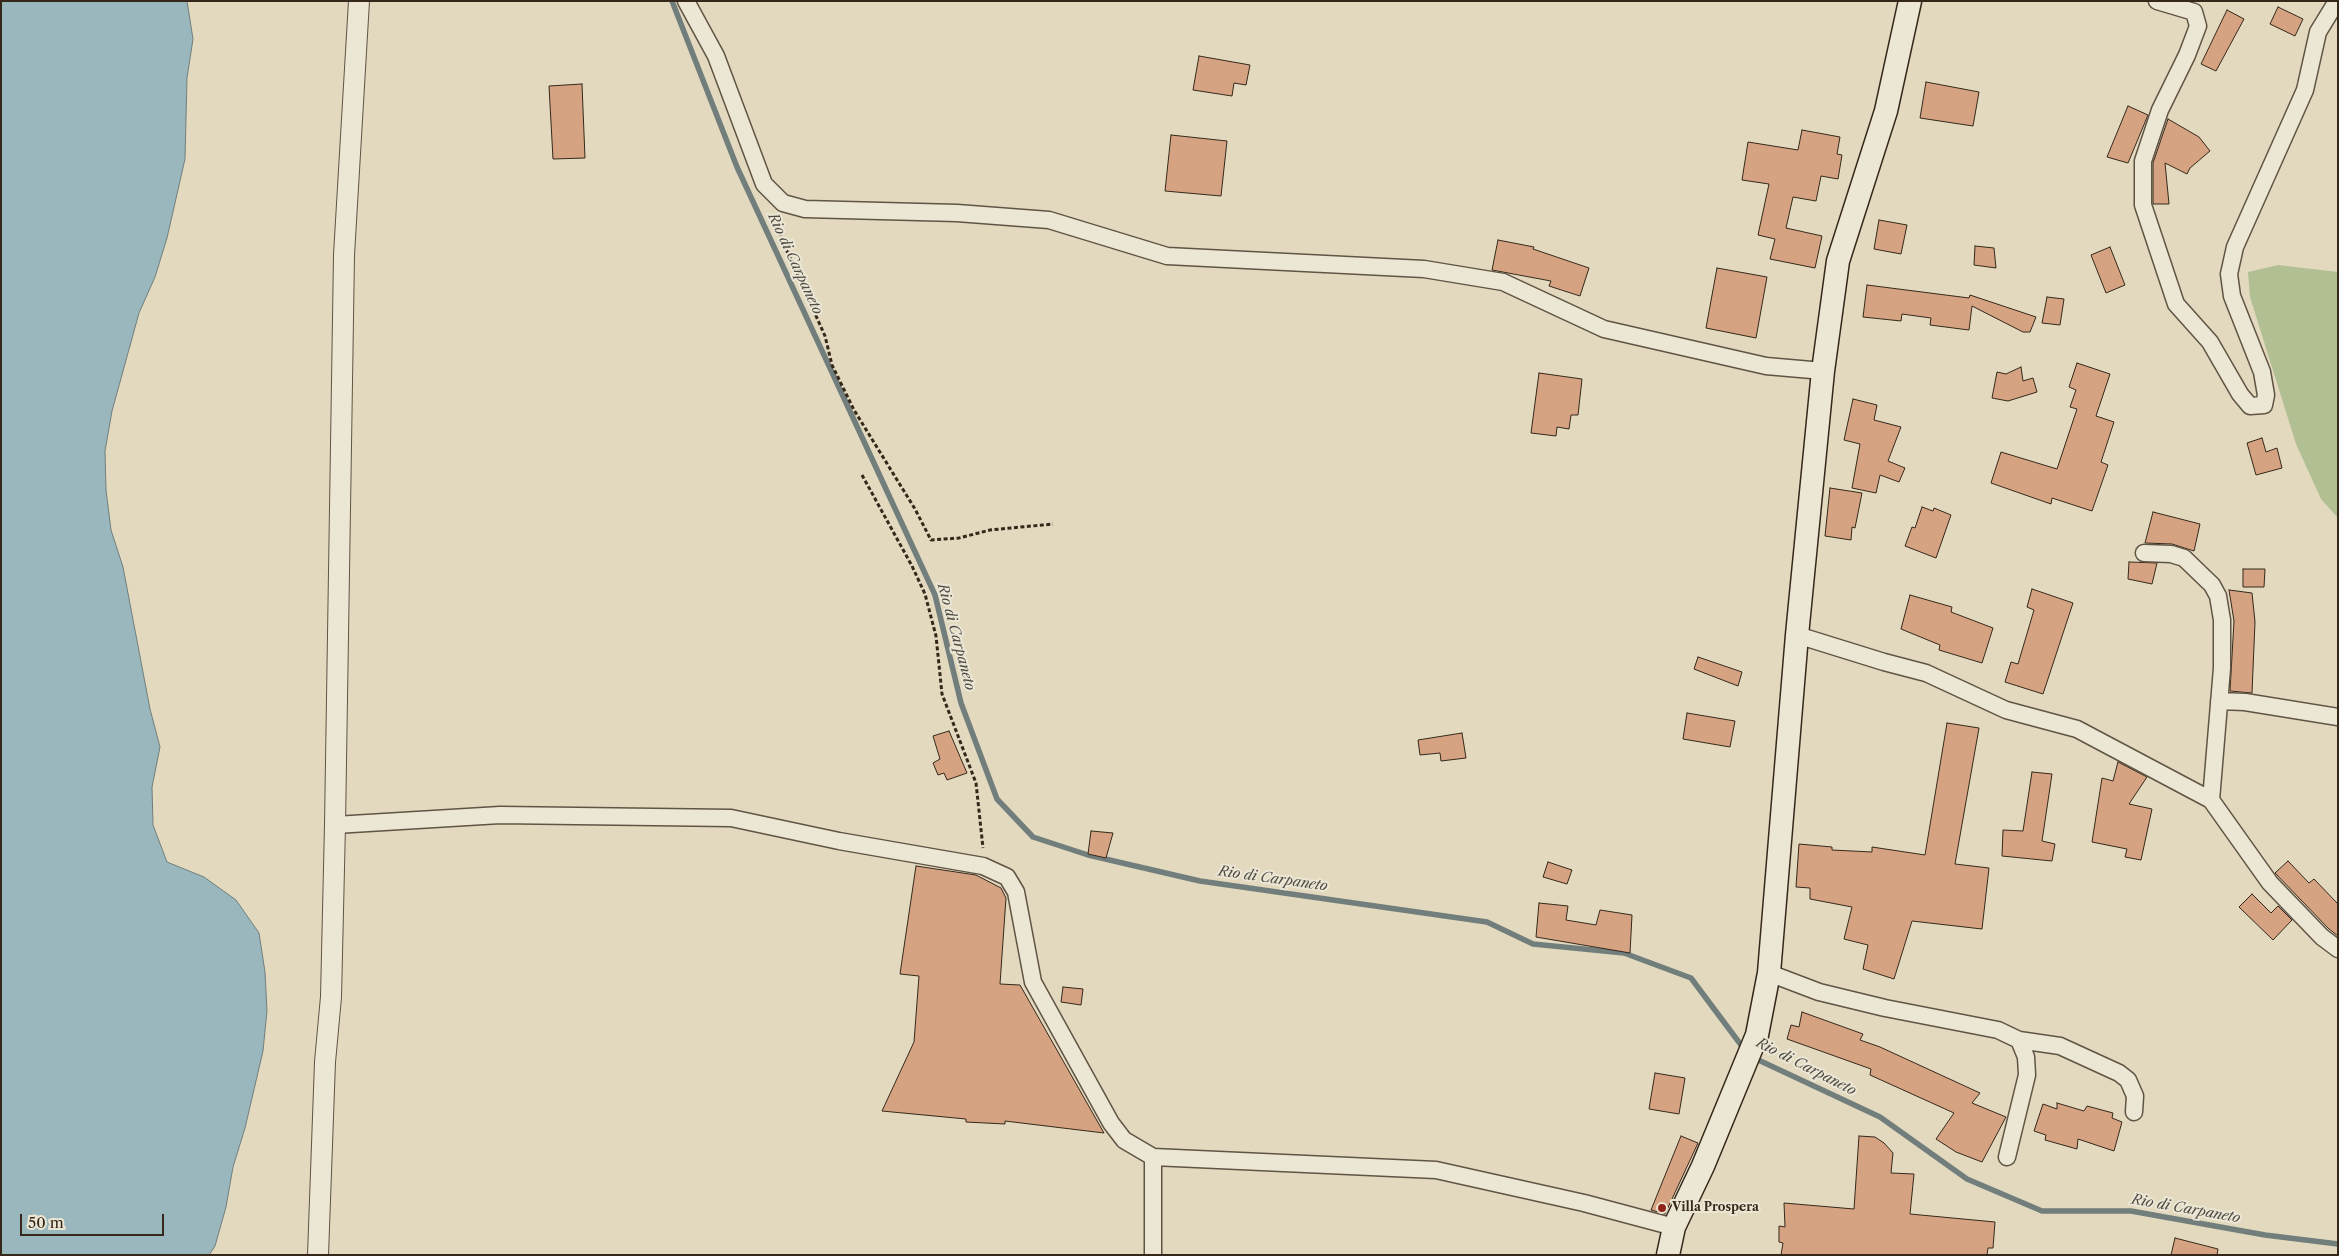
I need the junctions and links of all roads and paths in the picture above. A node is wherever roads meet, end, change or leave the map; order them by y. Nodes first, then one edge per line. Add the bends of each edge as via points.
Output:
1 (359, 1) edge
2 (686, 1) edge
3 (1910, 1) edge
4 (2157, 1) edge
5 (2337, 1) edge
6 (783, 202) junction
7 (1823, 370) junction
8 (862, 475) dead end
9 (1053, 524) dead end
10 (2144, 553) dead end
11 (1796, 635) junction
12 (2219, 702) junction
13 (2338, 717) edge
14 (2211, 800) junction
15 (335, 825) junction
16 (983, 866) junction
17 (2338, 949) edge
18 (1769, 973) junction
19 (2019, 1040) junction
20 (2134, 1112) dead end
21 (1153, 1157) junction
22 (2007, 1157) dead end
23 (1674, 1227) junction
24 (318, 1255) edge
25 (1153, 1255) edge
26 (1668, 1255) edge

1 - 15 street via 344,255
2 - 6 street via 716,56 764,184
3 - 7 main road via 1886,111 1838,261
4 - 5 street via 2194,12 2198,26 2160,110 2143,161 2143,205 2176,304 2210,342 2250,406 2264,404 2262,372 2232,296 2229,274 2235,247 2305,90 2318,32
6 - 7 street via 805,209 957,213 1049,220 1167,256 1424,269 1503,282 1604,328 1766,366
6 - 9 path via 776,215 782,240 825,336 832,365 854,410 931,540
7 - 11 main road
8 - 16 path via 925,594 936,636 942,694 976,783
10 - 12 street via 2184,558 2212,585 2218,596 2222,620
11 - 14 street via 1926,673 2006,710 2077,729
11 - 18 main road
12 - 13 street via 2245,702
12 - 14 street
14 - 17 street via 2270,883 2322,937
15 - 16 street via 500,815 731,818
15 - 24 street via 331,997 325,1062
16 - 21 street via 1008,877 1016,892 1034,982 1111,1123 1124,1140
18 - 19 street via 1819,992 1998,1030
18 - 23 main road via 1757,1036
19 - 20 street via 2060,1046 2119,1073 2128,1080 2135,1096
19 - 22 street via 2026,1057 2027,1075
21 - 23 street via 1436,1170
21 - 25 street
23 - 26 main road

